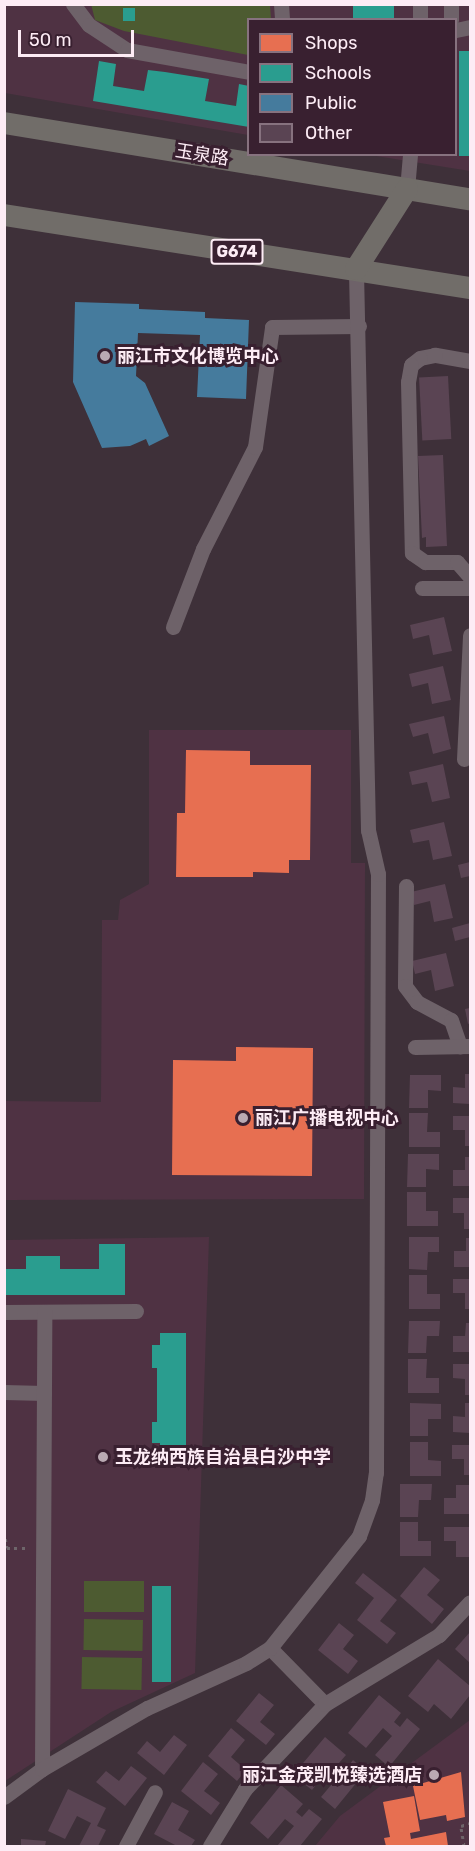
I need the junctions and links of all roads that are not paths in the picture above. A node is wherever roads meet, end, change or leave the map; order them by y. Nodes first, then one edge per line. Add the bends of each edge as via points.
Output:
1 (73, 4) edge
2 (247, 72) edge
3 (4, 123) edge
4 (410, 156) edge
5 (407, 189) junction
6 (471, 199) edge
7 (4, 215) edge
8 (356, 269) junction
9 (471, 288) edge
10 (359, 326) junction
11 (471, 361) edge
12 (471, 577) edge
13 (422, 588) dead end
14 (471, 588) edge
15 (172, 627) dead end
16 (471, 635) edge
17 (464, 759) dead end
18 (406, 886) dead end
19 (465, 1046) edge
20 (415, 1047) dead end
21 (136, 1311) dead end
22 (4, 1312) edge
23 (44, 1312) junction
24 (4, 1392) edge
25 (44, 1393) junction
26 (471, 1602) edge
27 (270, 1648) junction
28 (325, 1704) junction
29 (42, 1769) junction
30 (154, 1792) dead end
31 (4, 1797) edge
32 (126, 1846) edge
33 (210, 1846) edge

1 - 2 street via 89,25 127,51
3 - 5 highway, 玉泉路
4 - 5 street
5 - 6 highway, 玉泉路
5 - 8 highway
7 - 8 highway, G674
8 - 9 highway, G674
8 - 10 street
10 - 15 street via 272,327 255,447 203,549
10 - 27 street via 368,830 378,874 376,1473 372,1500 359,1536
11 - 12 street via 420,358 411,365 408,382 412,553 425,562 456,562
13 - 14 street
16 - 17 street
18 - 19 street via 405,986 417,1002 451,1020
19 - 20 street
21 - 23 street
22 - 23 street
23 - 25 street
24 - 25 street
25 - 29 street
26 - 28 street via 433,1639
27 - 28 street
27 - 29 street via 147,1708
28 - 33 street via 245,1789
29 - 31 street
30 - 32 street

